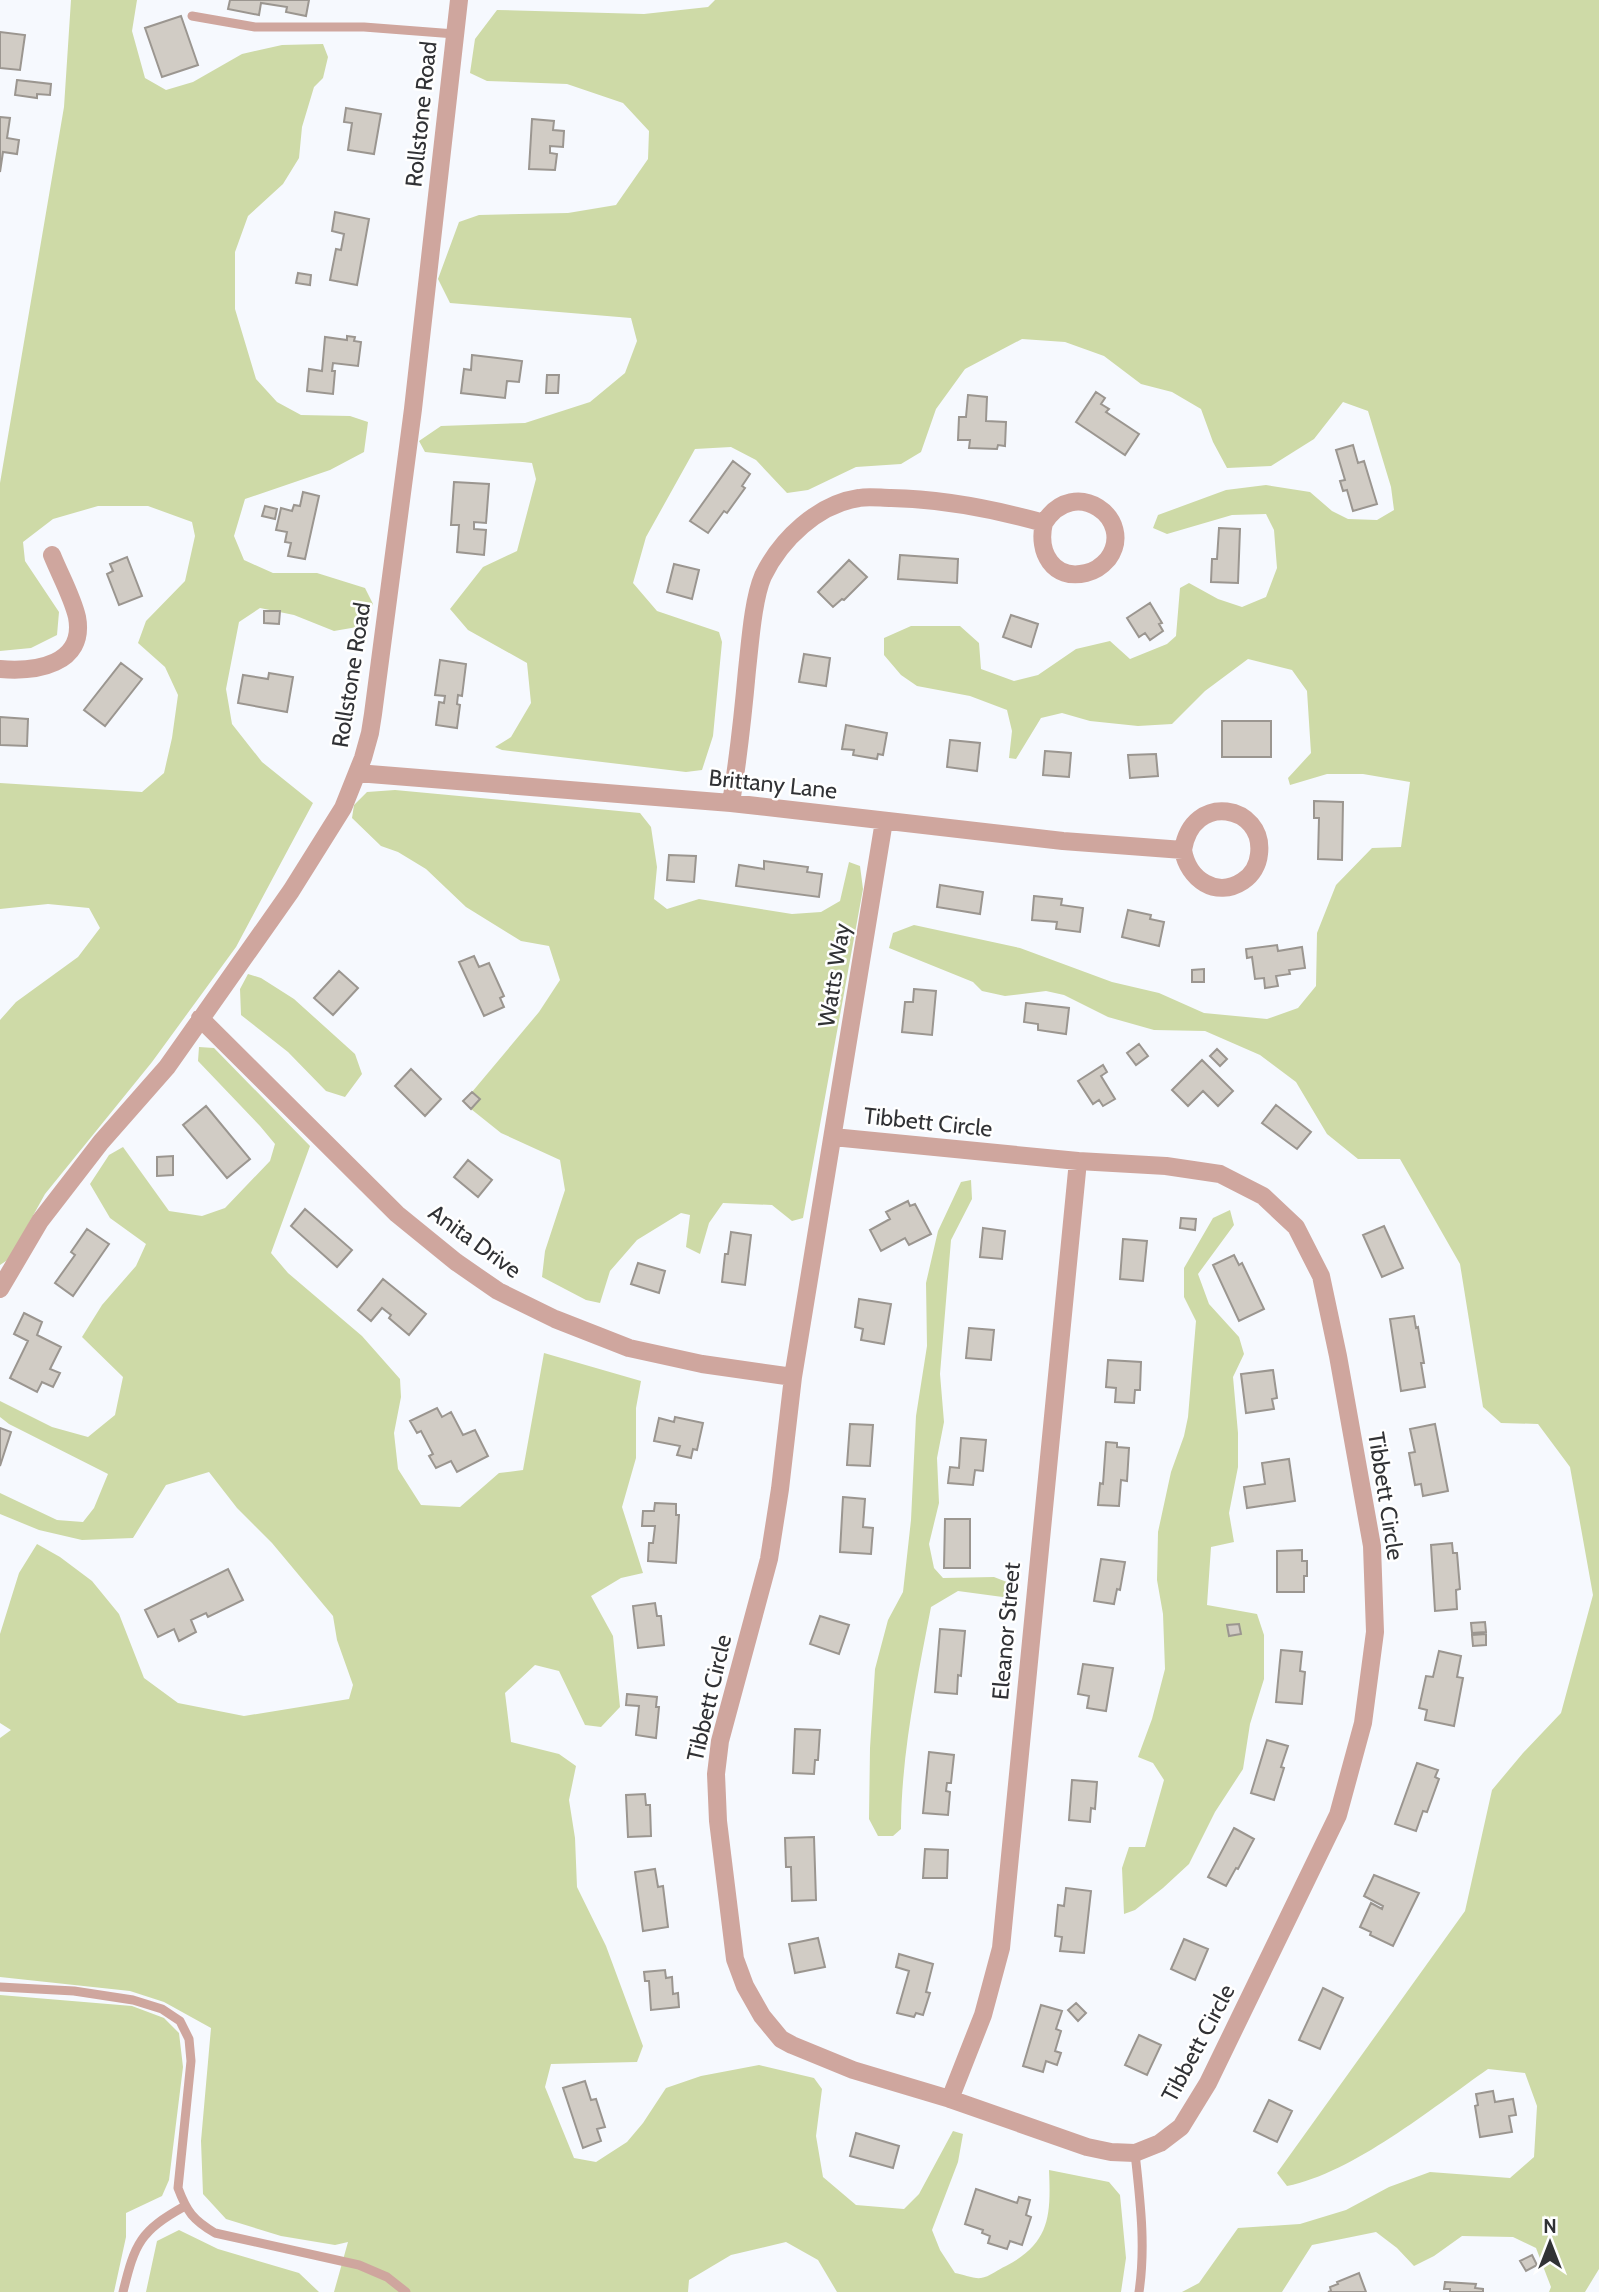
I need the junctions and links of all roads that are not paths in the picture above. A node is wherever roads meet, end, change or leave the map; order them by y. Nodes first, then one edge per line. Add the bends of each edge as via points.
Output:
1 (459, 0) edge
2 (192, 16) dead end
3 (455, 34) junction
4 (1044, 523) junction
5 (52, 555) dead end
6 (0, 669) edge
7 (357, 773) junction
8 (731, 803) junction
9 (884, 821) junction
10 (1183, 850) junction
11 (200, 1018) junction
12 (833, 1137) junction
13 (1078, 1161) junction
14 (0, 1289) edge
15 (793, 1377) junction
16 (0, 1987) edge
17 (950, 2099) junction
18 (1135, 2153) junction
19 (185, 2206) junction
20 (123, 2292) edge
21 (406, 2292) edge
22 (1139, 2292) edge

1 - 3 street, Rollstone Road
2 - 3 lane via 255,27 364,27
3 - 7 street, Rollstone Road via 377,687 370,733
4 - 4 street via 1042,548 1048,559 1068,574 1093,572 1111,555 1115,531 1104,510 1094,504 1070,501 1050,513
4 - 8 street via 998,510 905,498 859,498 808,520 784,544 763,577 752,622
5 - 6 street via 76,615 74,648 38,669
7 - 8 street, Brittany Lane
7 - 11 street, Rollstone Road via 342,808 291,891
8 - 9 street, Brittany Lane
9 - 10 street, Brittany Lane
9 - 12 street, Watts Way
10 - 10 street via 1191,873 1223,888 1235,886 1254,871 1260,848 1250,823 1227,811 1201,816 1191,825
11 - 14 street, Rollstone Road via 167,1067 40,1221
11 - 15 street, Anita Drive via 397,1214 498,1291 555,1319 647,1353
12 - 13 street, Tibbett Circle
12 - 15 street, Tibbett Circle
13 - 17 street, Eleanor Street via 1001,1948 983,2015
13 - 18 street, Tibbett Circle via 1220,1174 1263,1196 1296,1227 1321,1276 1372,1546 1375,1632 1363,1723 1338,1815 1208,2083 1181,2127 1160,2143
15 - 17 street, Tibbett Circle via 769,1559 720,1741 716,1774 735,1959 754,2003 781,2039 853,2070
16 - 19 lane via 134,2000 180,2021 189,2039 191,2061 178,2188
17 - 18 street, Tibbett Circle via 1087,2147
18 - 22 lane via 1143,2232
19 - 20 lane via 152,2226 140,2241
19 - 21 lane via 196,2222 215,2233 359,2265 387,2277

